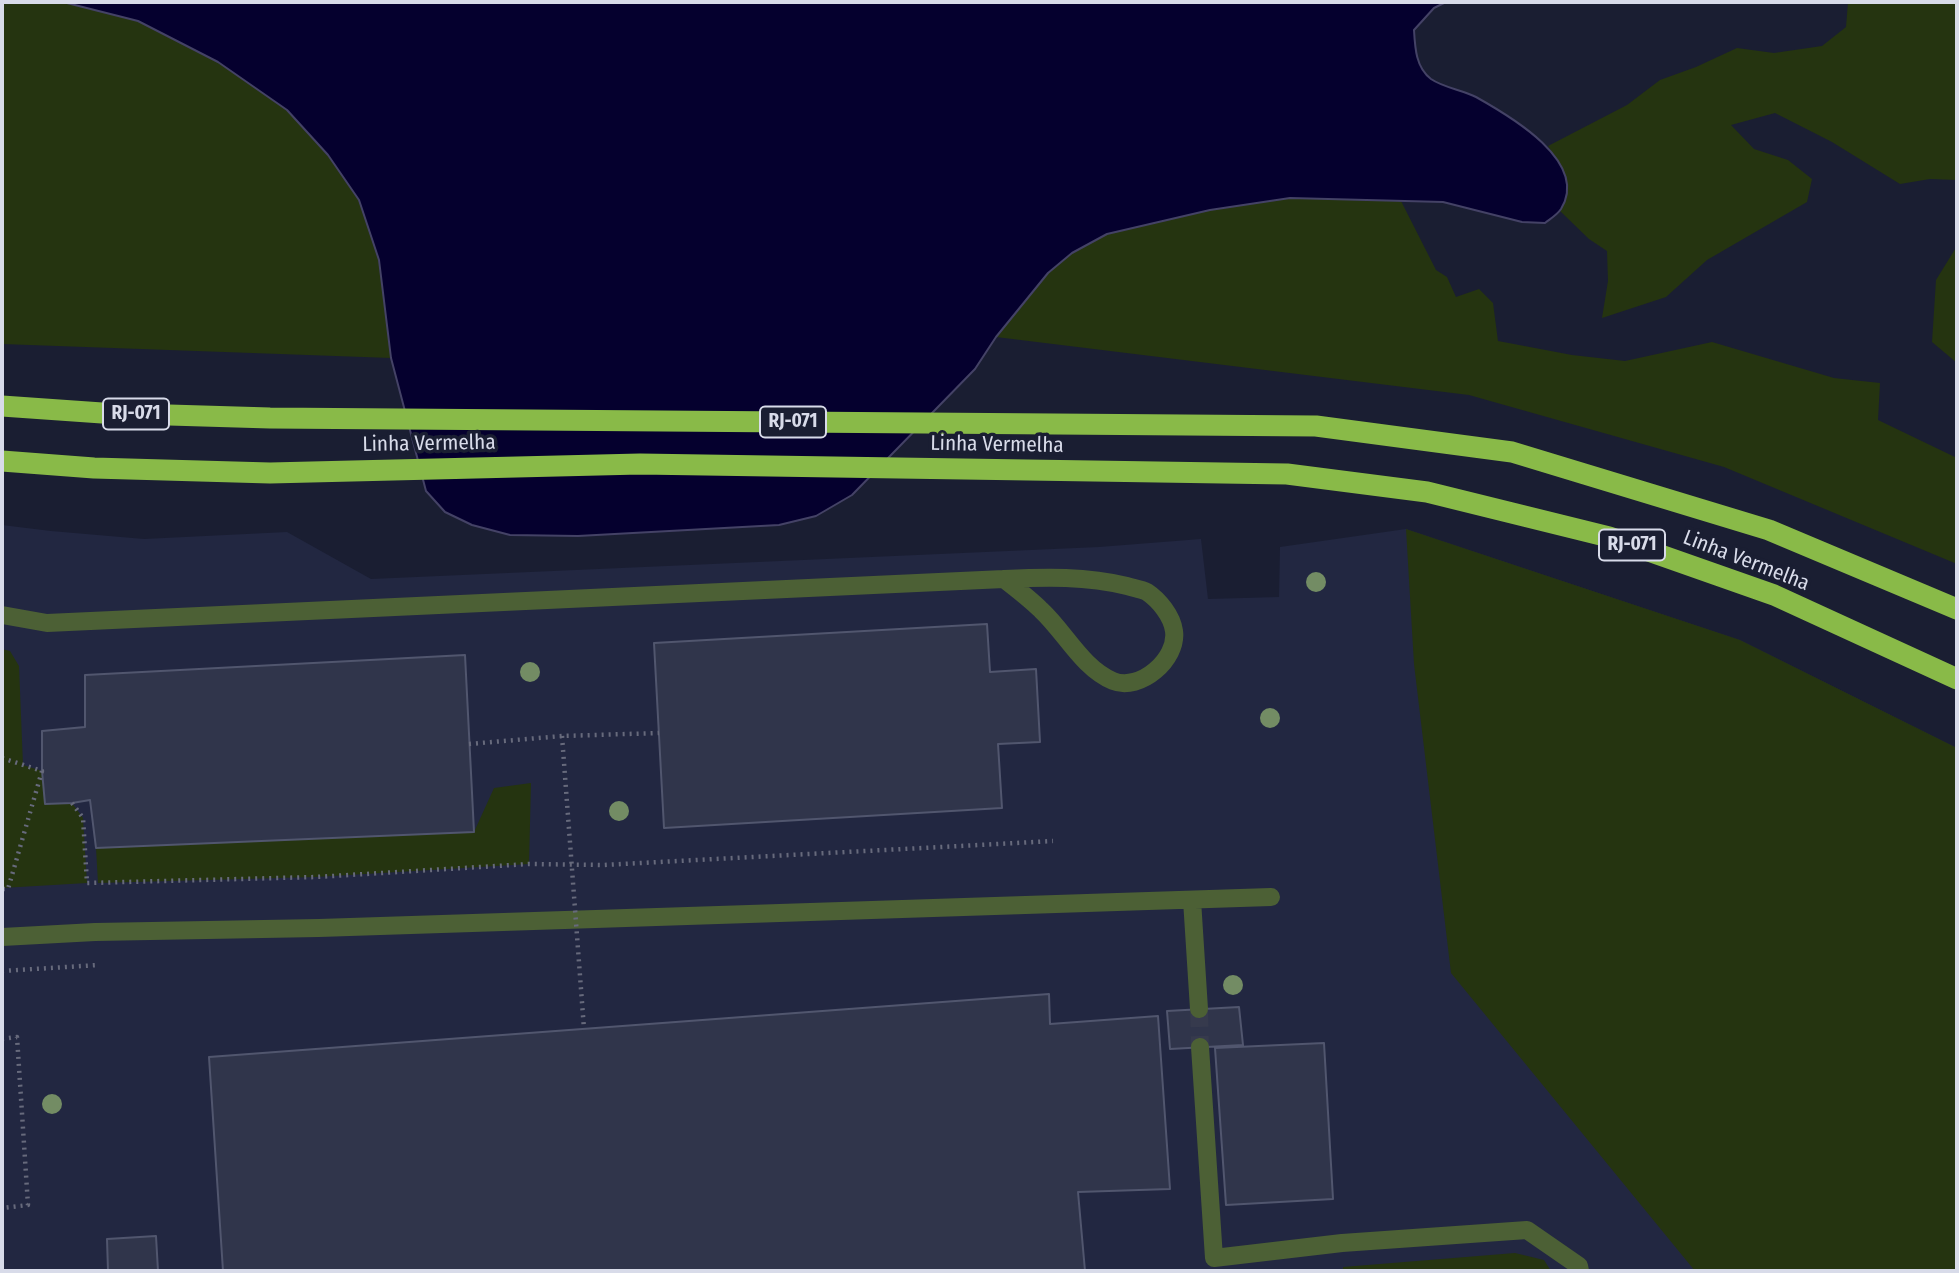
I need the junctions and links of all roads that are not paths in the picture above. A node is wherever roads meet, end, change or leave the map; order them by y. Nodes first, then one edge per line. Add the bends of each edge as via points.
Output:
1 (2, 406) edge
2 (2, 461) edge
3 (1004, 579) junction
4 (1957, 609) edge
5 (2, 615) edge
6 (1957, 679) edge
7 (1271, 897) dead end
8 (1192, 900) junction
9 (2, 937) edge
10 (1199, 1009) tunnel mouth
11 (1200, 1047) tunnel mouth
12 (1580, 1271) edge

1 - 4 highway, Linha Vermelha / RJ-071 via 270,418 1317,426 1512,452 1769,530
2 - 6 highway, Linha Vermelha / RJ-071 via 270,473 640,464 1287,474 1427,492 1609,537 1774,595
3 - 3 lane via 1042,611 1090,665 1116,682 1134,682 1150,674 1173,645 1168,614 1145,591 1108,581
3 - 5 lane via 47,623
7 - 8 lane
8 - 9 lane
8 - 10 lane
11 - 12 lane via 1214,1258 1342,1243 1527,1230

